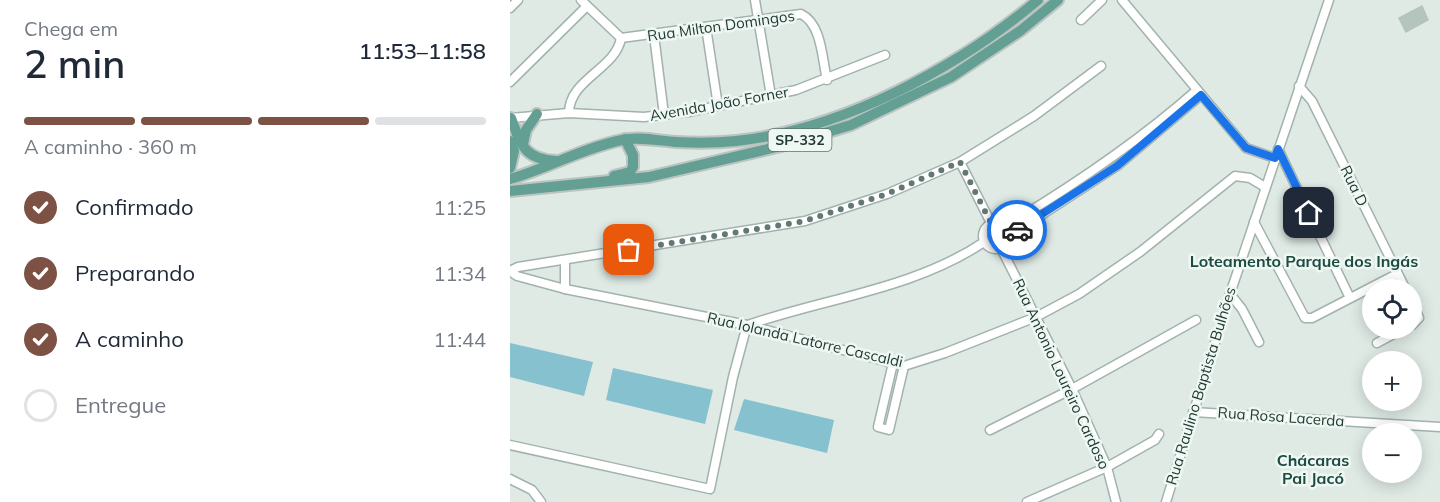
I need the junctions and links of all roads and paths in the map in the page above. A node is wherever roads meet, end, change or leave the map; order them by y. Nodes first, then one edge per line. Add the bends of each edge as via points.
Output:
1 (518, 0) edge
2 (755, 0) edge
3 (1058, 0) edge
4 (1102, 0) edge
5 (1122, 0) edge
6 (1329, 0) edge
7 (1032, 2) edge
8 (584, 3) edge
9 (510, 8) edge
10 (758, 19) junction
11 (1081, 20) dead end
12 (706, 27) junction
13 (654, 35) junction
14 (621, 38) junction
15 (885, 55) dead end
16 (1101, 66) dead end
17 (826, 80) junction
18 (510, 82) edge
19 (1299, 86) junction
20 (1199, 92) junction
21 (771, 96) junction
22 (718, 106) junction
23 (569, 113) junction
24 (537, 114) junction
25 (664, 115) junction
26 (510, 118) edge
27 (625, 139) junction
28 (510, 141) edge
29 (522, 144) junction
30 (1276, 153) junction
31 (562, 161) junction
32 (960, 162) junction
33 (510, 168) edge
34 (510, 178) edge
35 (597, 183) junction
36 (1265, 188) junction
37 (510, 191) edge
38 (1254, 222) junction
39 (991, 223) junction
40 (1002, 224) junction
41 (1009, 236) junction
42 (984, 242) junction
43 (1000, 248) junction
44 (565, 261) junction
45 (510, 271) edge
46 (1397, 274) junction
47 (1400, 279) edge
48 (565, 289) junction
49 (1230, 294) junction
50 (1350, 298) junction
51 (1036, 317) junction
52 (1196, 320) dead end
53 (747, 325) junction
54 (1385, 339) edge
55 (1259, 342) dead end
56 (1377, 343) dead end
57 (893, 363) junction
58 (904, 366) junction
59 (1072, 389) junction
60 (1193, 412) junction
61 (1440, 427) edge
62 (990, 430) dead end
63 (1159, 434) dead end
64 (510, 445) edge
65 (1107, 467) junction
66 (510, 479) edge
67 (1166, 501) edge
68 (541, 502) edge
69 (1027, 502) edge
70 (1116, 502) edge

1 - 9 street
2 - 10 street
3 - 35 main road, SP-332 via 951,77 851,125 649,177
4 - 11 street
5 - 20 street
6 - 19 street, Rua Raulino Baptista Bulhões
7 - 27 main road, SP-332 via 982,44 944,67 826,120 765,137 733,141
8 - 14 street
8 - 18 street
10 - 12 street, Rua Milton Domingos
10 - 17 street, Rua Milton Domingos via 793,14 809,18 815,26
10 - 21 street
12 - 13 street, Rua Milton Domingos
12 - 22 street
13 - 14 street, Rua Milton Domingos
13 - 25 street
14 - 23 street via 612,57 576,93
15 - 17 street, Avenida João Forner
16 - 32 street via 1034,116
17 - 21 street, Avenida João Forner
19 - 30 street, Rua Raulino Baptista Bulhões
19 - 46 street, Rua D via 1312,101
20 - 30 street via 1246,148
20 - 40 street via 1070,188 1009,224
20 - 41 street via 1117,166
21 - 22 street, Avenida João Forner
22 - 25 street, Avenida João Forner
23 - 24 street, Avenida João Forner
23 - 25 street, Avenida João Forner
24 - 26 street, Avenida João Forner
24 - 29 main road
26 - 29 main road
27 - 31 main road, SP-332
27 - 35 main road via 633,155 633,167 623,175
28 - 33 main road via 514,151
29 - 31 main road via 538,159
30 - 36 street, Rua Raulino Baptista Bulhões
30 - 50 street
31 - 34 main road, SP-332
32 - 39 street
32 - 44 street via 887,194 805,221
35 - 37 main road, SP-332
36 - 38 street, Rua Raulino Baptista Bulhões
36 - 51 street, Rua Iolanda Latorre Cascaldi via 1250,178 1235,176 1140,252
38 - 49 street, Rua Raulino Baptista Bulhões
38 - 50 street via 1305,318
39 - 40 street
39 - 42 street via 984,231
40 - 41 street
41 - 43 street
42 - 43 street
42 - 53 street via 901,280
43 - 51 street, Rua Antonio Loureiro Cardoso
44 - 45 street
44 - 48 street
45 - 48 street, Rua Iolanda Latorre Cascaldi
46 - 47 street, Rua D
46 - 50 street
48 - 53 street, Rua Iolanda Latorre Cascaldi
49 - 55 street
49 - 60 street, Rua Raulino Baptista Bulhões
51 - 58 street, Rua Iolanda Latorre Cascaldi
51 - 59 street, Rua Antonio Loureiro Cardoso
52 - 59 street
53 - 57 street, Rua Iolanda Latorre Cascaldi
53 - 64 street via 710,489
54 - 56 street
57 - 58 street, Rua Iolanda Latorre Cascaldi
57 - 58 street via 878,427 889,430
59 - 62 street
59 - 65 street, Rua Antonio Loureiro Cardoso
60 - 61 street, Rua Rosa Lacerda
60 - 67 street, Rua Raulino Baptista Bulhões
63 - 65 street
65 - 69 street
65 - 70 street, Rua Antonio Loureiro Cardoso
66 - 68 street via 532,490

